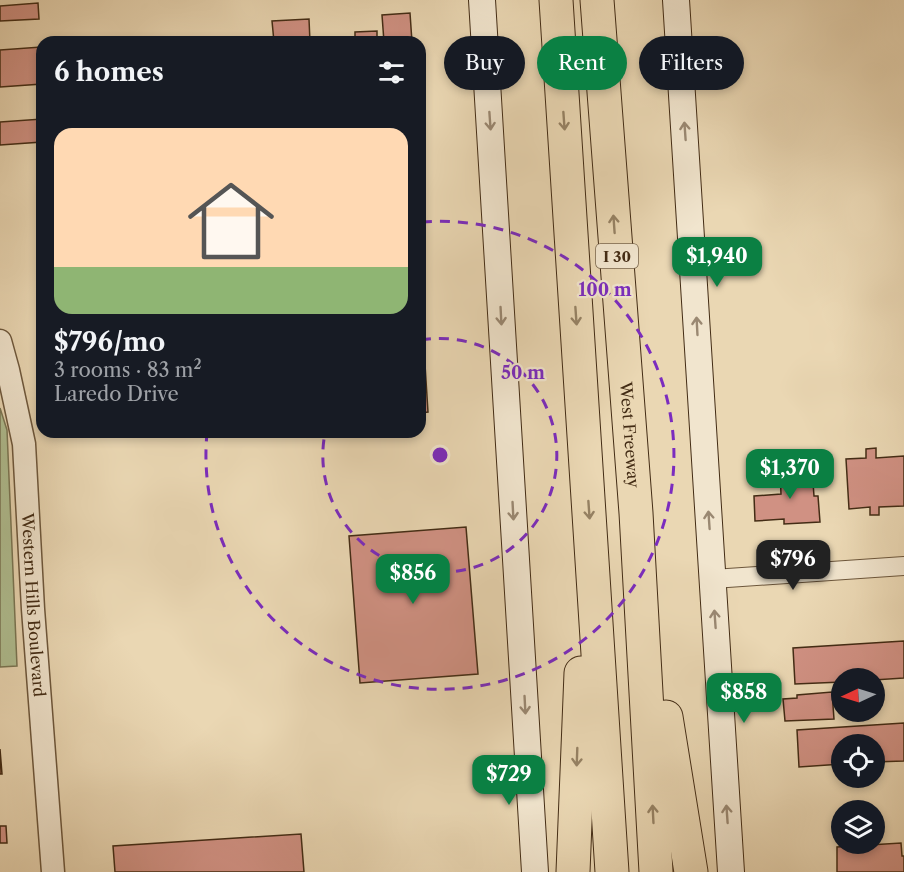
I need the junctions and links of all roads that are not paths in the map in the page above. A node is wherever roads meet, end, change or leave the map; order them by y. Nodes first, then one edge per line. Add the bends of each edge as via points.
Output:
1 (482, 0) edge
2 (556, 0) edge
3 (597, 0) edge
4 (676, 0) edge
5 (0, 341) edge
6 (904, 566) edge
7 (713, 579) junction
8 (641, 586) junction
9 (594, 595) junction
10 (53, 872) edge
11 (535, 872) edge
12 (573, 872) edge
13 (612, 872) edge
14 (656, 872) edge
15 (691, 872) edge
16 (731, 872) edge

1 -> 11 main road
2 -> 9 highway, I 30
8 -> 3 highway, West Freeway / I 30
7 -> 4 main road
5 - 10 street, Western Hills Boulevard via 24,444
6 - 7 street
16 -> 7 main road
14 -> 8 highway, West Freeway / I 30
8 - 15 highway via 658,645
9 -> 12 highway via 581,670
9 - 13 highway, I 30

